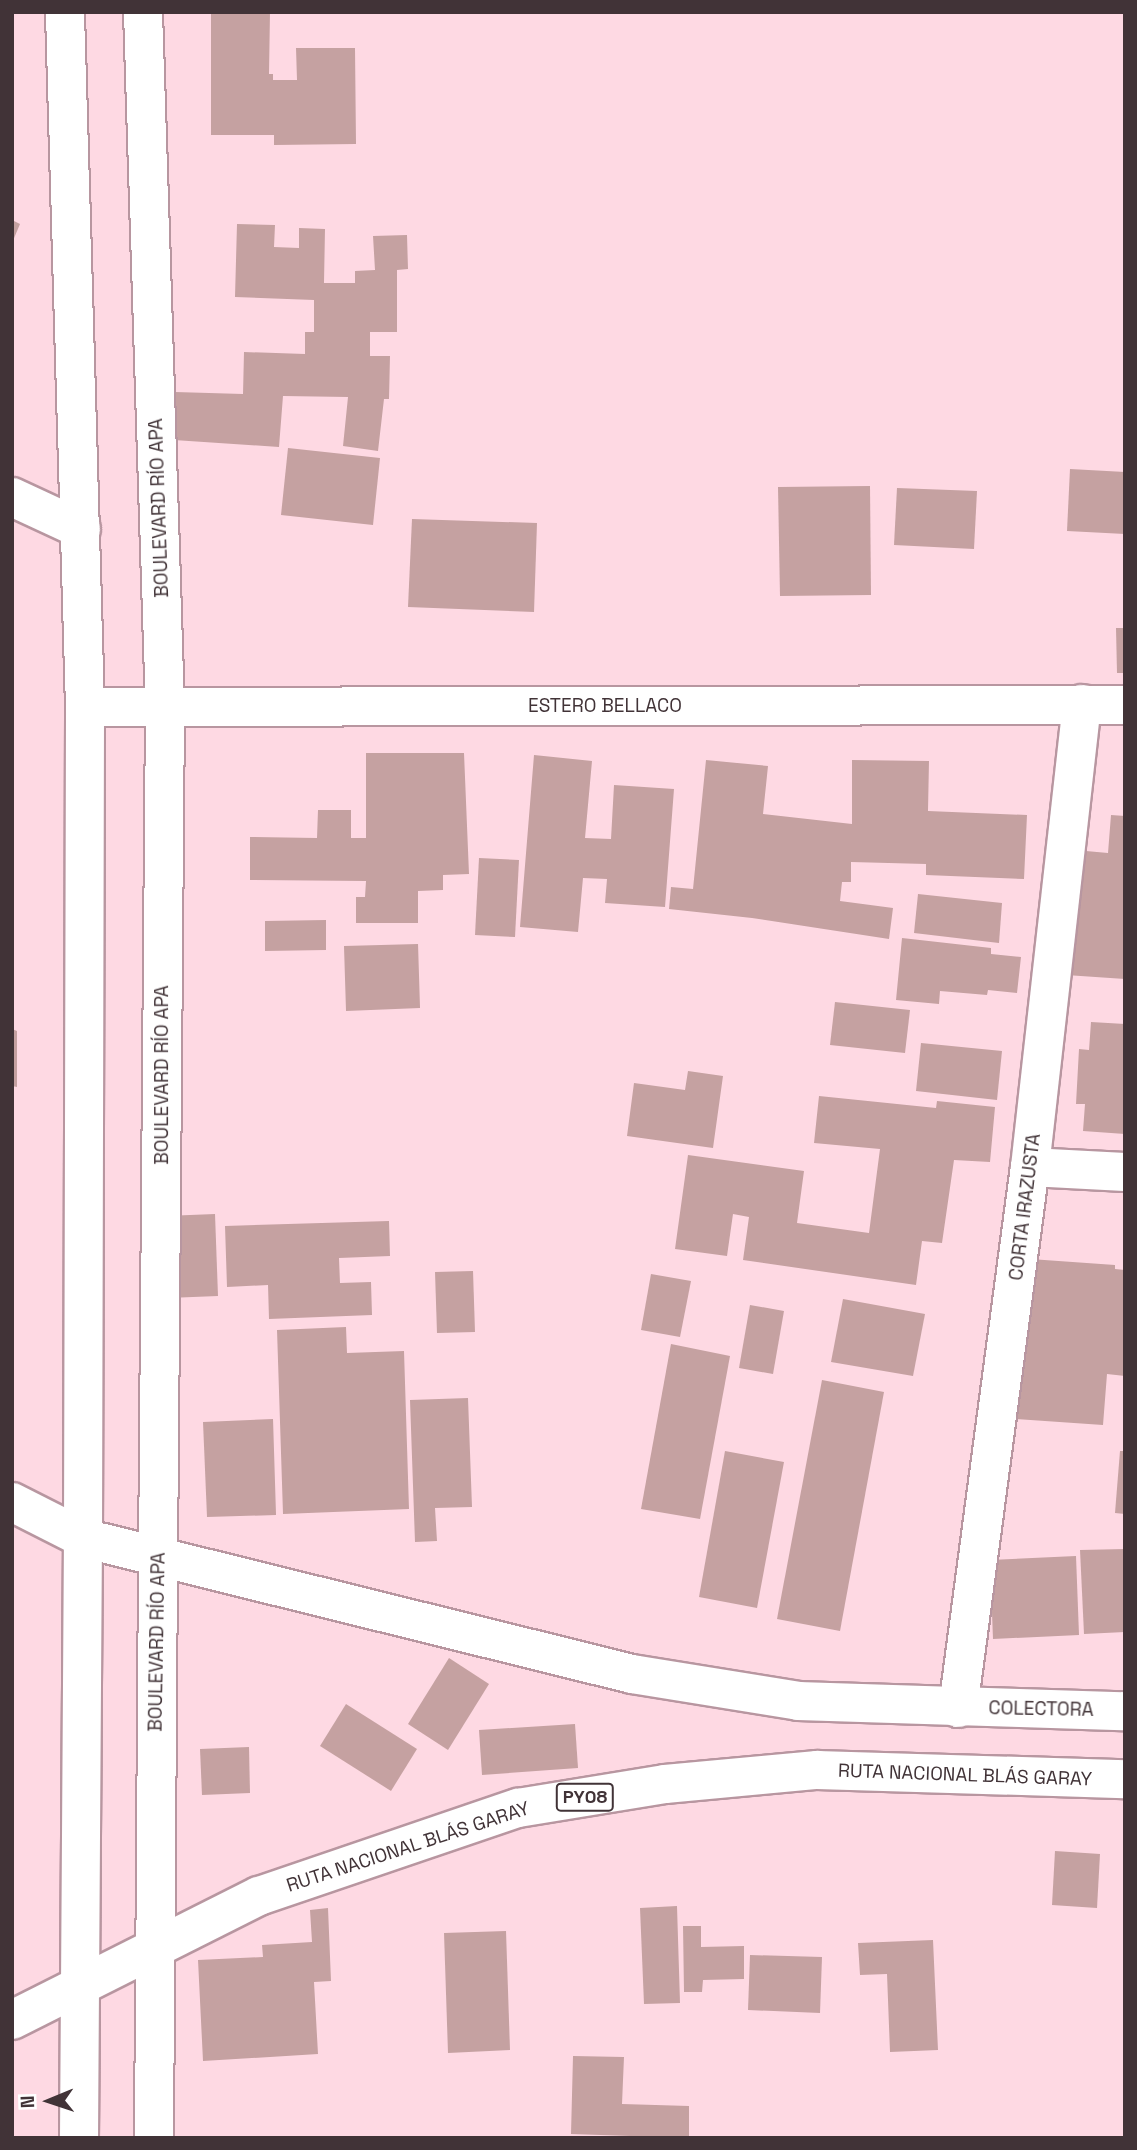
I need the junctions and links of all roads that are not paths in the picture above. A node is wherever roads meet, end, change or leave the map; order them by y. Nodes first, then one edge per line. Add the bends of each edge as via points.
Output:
1 (65, 12) edge
2 (143, 12) edge
3 (12, 497) edge
4 (81, 529) junction
5 (1082, 705) junction
6 (1125, 705) edge
7 (85, 707) junction
8 (165, 707) junction
9 (1030, 1167) junction
10 (1125, 1172) edge
11 (12, 1502) edge
12 (83, 1538) junction
13 (158, 1559) junction
14 (958, 1707) junction
15 (1125, 1711) edge
16 (1125, 1779) edge
17 (155, 1947) junction
18 (80, 1986) junction
19 (12, 2020) edge
20 (79, 2138) edge
21 (154, 2138) edge

1 - 4 main road
2 - 8 main road, BOULEVARD RÍO APA
3 - 4 main road
4 - 7 main road
5 - 6 main road, ESTERO BELLACO
5 - 8 main road, ESTERO BELLACO
5 - 9 main road, CORTA IRAZUSTA
7 - 8 main road, ESTERO BELLACO
7 - 12 main road
8 - 13 main road, BOULEVARD RÍO APA
9 - 10 main road
9 - 14 main road, CORTA IRAZUSTA
11 - 12 main road, COLECTORA
12 - 13 main road, COLECTORA
12 - 18 main road
13 - 14 main road, COLECTORA via 632,1674 798,1701
13 - 17 main road, BOULEVARD RÍO APA
14 - 15 main road, COLECTORA
16 - 17 main road, RUTA NACIONAL BLÁS GARAY / PY08 via 817,1770 665,1783 518,1808 259,1896
17 - 18 main road, RUTA NACIONAL BLÁS GARAY / PY08
17 - 21 main road, BOULEVARD RÍO APA
18 - 19 main road, RUTA NACIONAL BLÁS GARAY / PY08
18 - 20 main road

